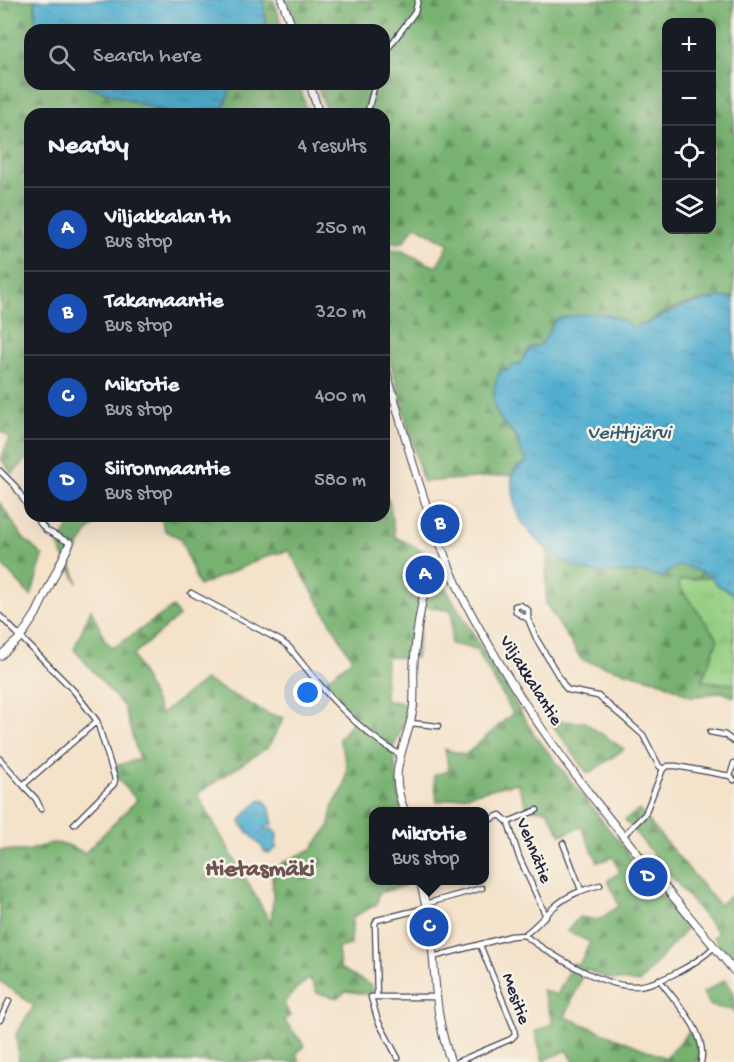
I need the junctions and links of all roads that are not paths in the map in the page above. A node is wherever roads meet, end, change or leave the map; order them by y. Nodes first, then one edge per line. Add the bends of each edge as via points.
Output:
1 (282, 0) edge
2 (418, 0) edge
3 (291, 24) edge
4 (390, 46) edge
5 (312, 90) edge
6 (373, 90) edge
7 (317, 108) edge
8 (369, 108) edge
9 (390, 383) edge
10 (0, 471) edge
11 (24, 500) edge
12 (39, 522) edge
13 (70, 543) joint
14 (448, 563) junction
15 (191, 592) dead end
16 (0, 616) edge
17 (528, 619) dead end
18 (20, 638) junction
19 (0, 656) edge
20 (96, 721) junction
21 (411, 723) junction
22 (438, 726) dead end
23 (710, 732) dead end
24 (734, 742) edge
25 (400, 756) junction
26 (0, 759) edge
27 (734, 763) edge
28 (663, 769) junction
29 (732, 778) edge
30 (23, 785) junction
31 (403, 807) edge
32 (41, 809) dead end
33 (537, 810) dead end
34 (489, 820) edge
35 (508, 822) junction
36 (74, 824) dead end
37 (622, 837) junction
38 (562, 843) dead end
39 (421, 885) edge
40 (600, 885) dead end
41 (482, 888) dead end
42 (581, 890) junction
43 (425, 906) junction
44 (546, 916) junction
45 (524, 935) junction
46 (480, 945) junction
47 (714, 946) junction
48 (433, 957) junction
49 (734, 971) edge
50 (659, 979) junction
51 (374, 997) junction
52 (436, 998) junction
53 (9, 1001) dead end
54 (0, 1020) edge
55 (398, 1058) dead end
56 (452, 1062) edge
57 (701, 1062) edge

1 - 3 street
2 - 4 street via 415,12
5 - 7 street
6 - 8 street
9 - 14 street, Viljakkalantie
10 - 11 street
12 - 13 street
13 - 18 street
14 - 21 street via 430,573 428,579 414,660
14 - 37 street, Viljakkalantie via 519,697
15 - 25 street via 289,647 357,725
16 - 18 street
17 - 28 street via 565,687 598,696 625,718 643,735
18 - 19 street
18 - 20 street via 75,691
20 - 30 street
20 - 36 street via 114,784
21 - 22 street
21 - 25 street
23 - 24 street
25 - 31 street via 398,787
26 - 30 street
27 - 29 street
28 - 29 street via 676,766
28 - 37 street via 645,814
30 - 32 street
33 - 35 street
34 - 35 street, Vehnätie via 500,815
35 - 44 street, Vehnätie
37 - 47 street, Viljakkalantie
38 - 42 street
39 - 43 street
40 - 42 street
41 - 43 street
42 - 44 street via 561,901
43 - 48 street
43 - 51 street via 377,920
44 - 45 street
45 - 46 street
45 - 50 street via 600,978 630,986
46 - 48 street
46 - 56 street, Mesitie via 514,1035
47 - 49 street, Viljakkalantie
47 - 50 street via 691,966
48 - 52 street
50 - 57 street via 693,1024 701,1043
51 - 52 street
51 - 55 street via 378,1021
52 - 56 street via 442,1036
53 - 54 street

